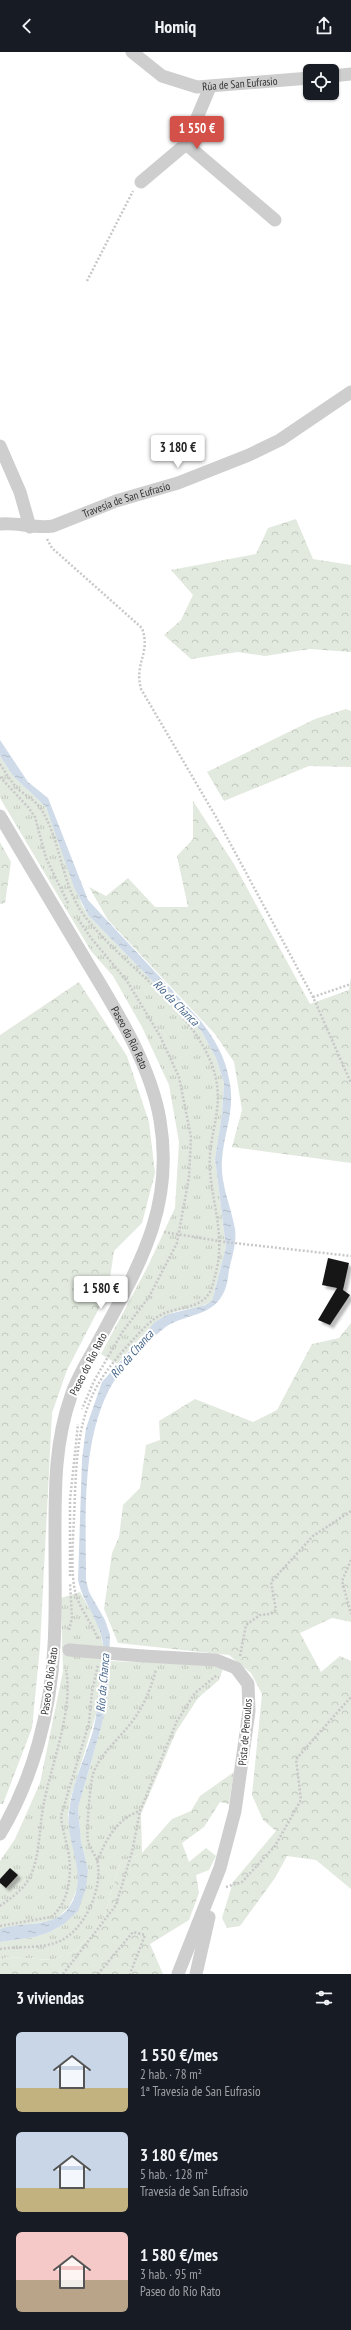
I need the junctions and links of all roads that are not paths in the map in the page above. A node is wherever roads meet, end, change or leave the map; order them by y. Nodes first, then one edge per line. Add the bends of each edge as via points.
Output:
1 (132, 52) edge
2 (351, 74) edge
3 (339, 75) edge
4 (303, 79) edge
5 (210, 87) junction
6 (186, 144) junction
7 (141, 182) road end
8 (275, 220) dead end
9 (351, 392) edge
10 (0, 446) edge
11 (0, 524) edge
12 (36, 527) junction
13 (0, 816) edge
14 (54, 1648) junction
15 (0, 1834) edge
16 (212, 1891) junction
17 (178, 1974) edge
18 (196, 1974) edge

1 - 5 street, Rúa de San Eufrasio via 162,76 198,87
2 - 3 street
4 - 5 street, Rúa de San Eufrasio
5 - 6 street
6 - 7 street
6 - 8 street
9 - 12 street, Travesía de San Eufrasio via 280,440 249,455 178,483 116,501 67,522
10 - 12 street
11 - 12 street, Travesía de San Eufrasio
13 - 14 street, Paseo do Río Rato via 112,1004 146,1073 159,1117 165,1157 153,1230 129,1284 71,1393 61,1430 56,1465
14 - 15 street, Paseo do Río Rato via 45,1715 29,1774
14 - 16 street, Pista de Penoulos, bridge via 158,1658 216,1660 236,1668 248,1684 249,1711 235,1811
16 - 17 street, Pista de Penoulos
16 - 18 street via 210,1912

